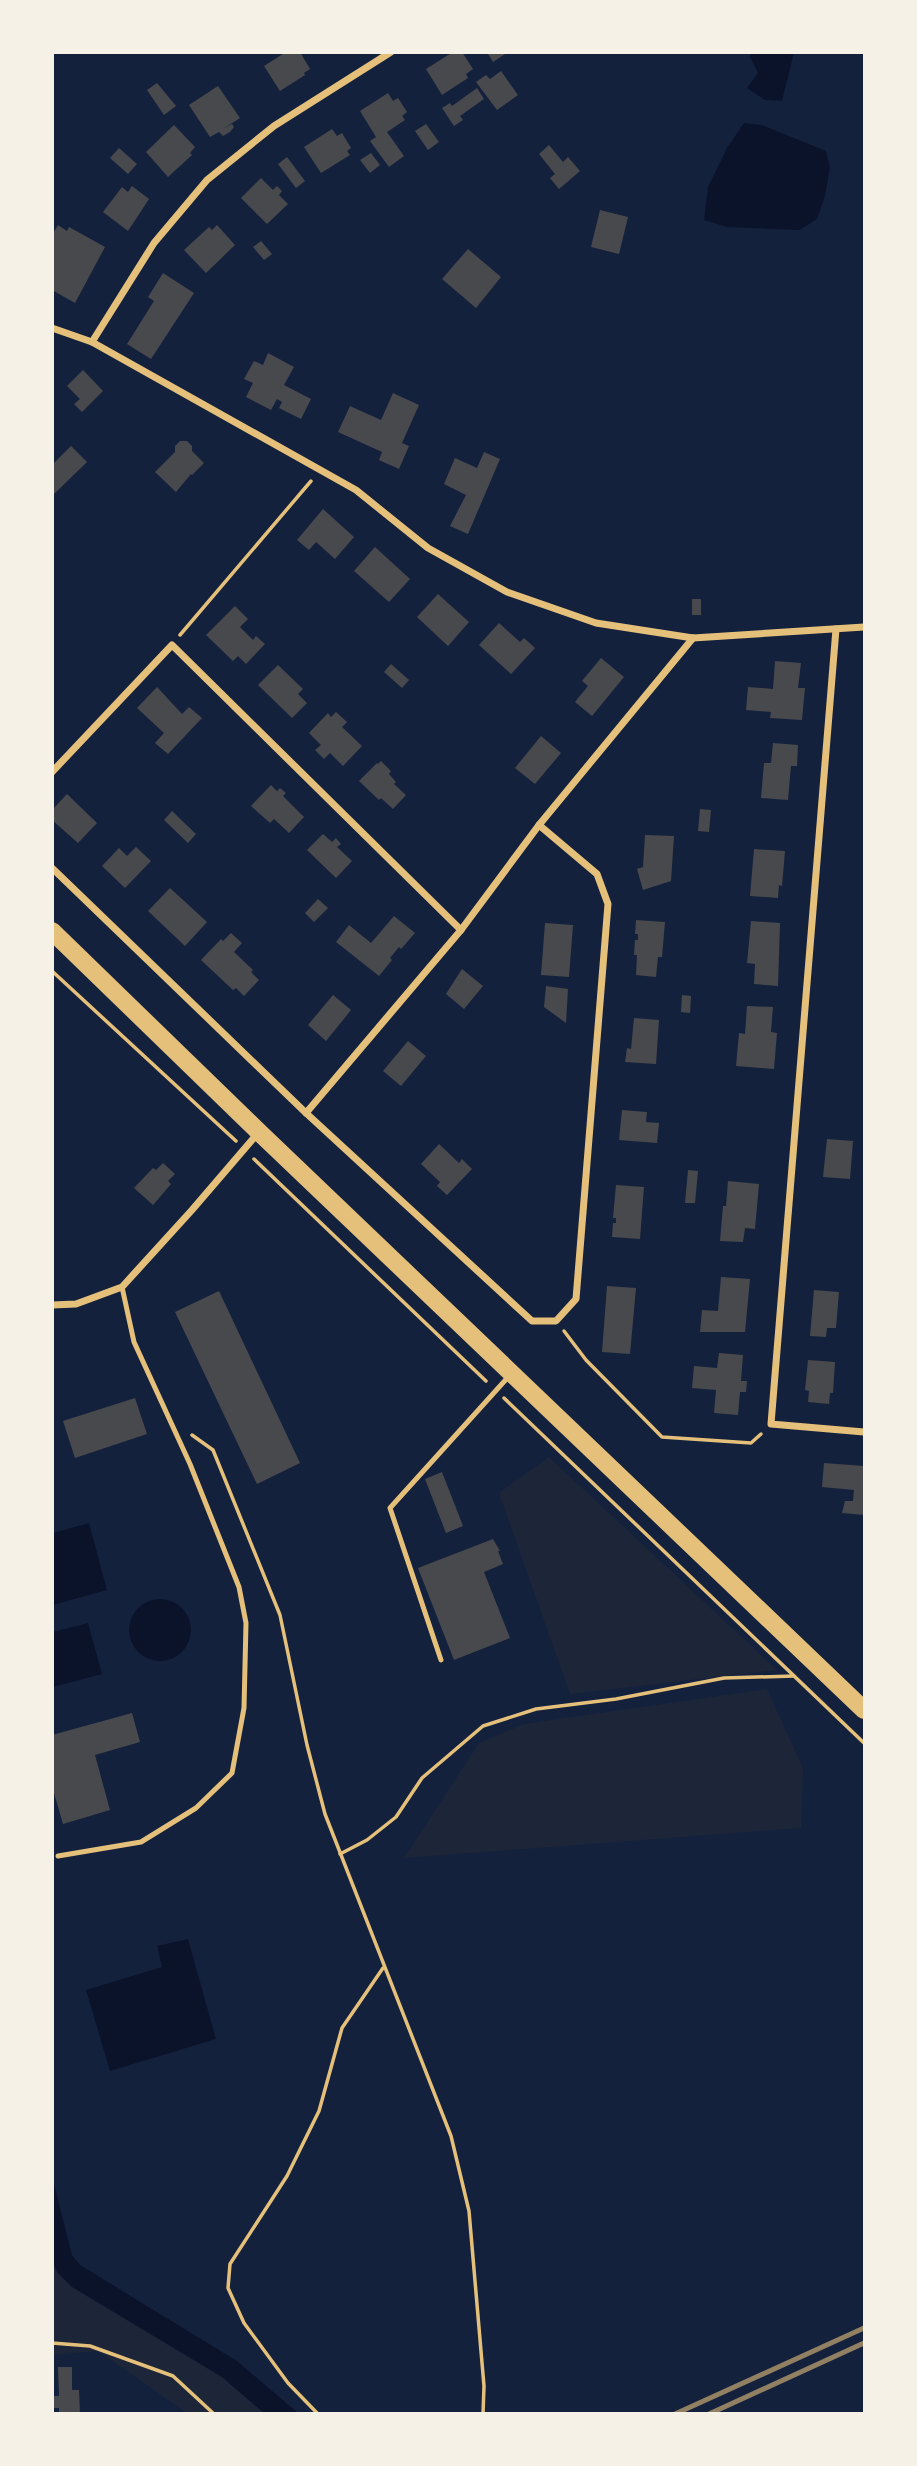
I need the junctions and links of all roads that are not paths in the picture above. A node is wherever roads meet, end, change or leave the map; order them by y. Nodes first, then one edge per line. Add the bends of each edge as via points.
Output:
1 (391, 52) edge
2 (52, 328) edge
3 (92, 342) junction
4 (864, 627) edge
5 (836, 629) junction
6 (694, 638) junction
7 (52, 772) edge
8 (539, 825) junction
9 (52, 868) edge
10 (461, 930) junction
11 (52, 931) edge
12 (306, 1113) junction
13 (259, 1132) junction
14 (122, 1287) junction
15 (52, 1305) edge
16 (512, 1373) junction
17 (864, 1432) edge
18 (441, 1660) dead end
19 (864, 1710) edge
20 (58, 1856) dead end

1 - 3 street via 274,125 208,180 154,243
2 - 3 street
3 - 6 street via 356,490 428,548 507,592 596,623
4 - 5 street
5 - 6 street
5 - 17 street via 771,1424
6 - 8 street
7 - 10 street via 172,645
8 - 10 street
8 - 12 street via 597,874 608,904 576,1299 556,1321 532,1321
9 - 12 street
10 - 12 street
11 - 13 main road
13 - 14 street
13 - 16 main road
14 - 15 street via 76,1304
14 - 20 lane via 134,1342 239,1587 246,1623 243,1707 232,1773 196,1808 141,1842
16 - 18 lane via 390,1508
16 - 19 main road

